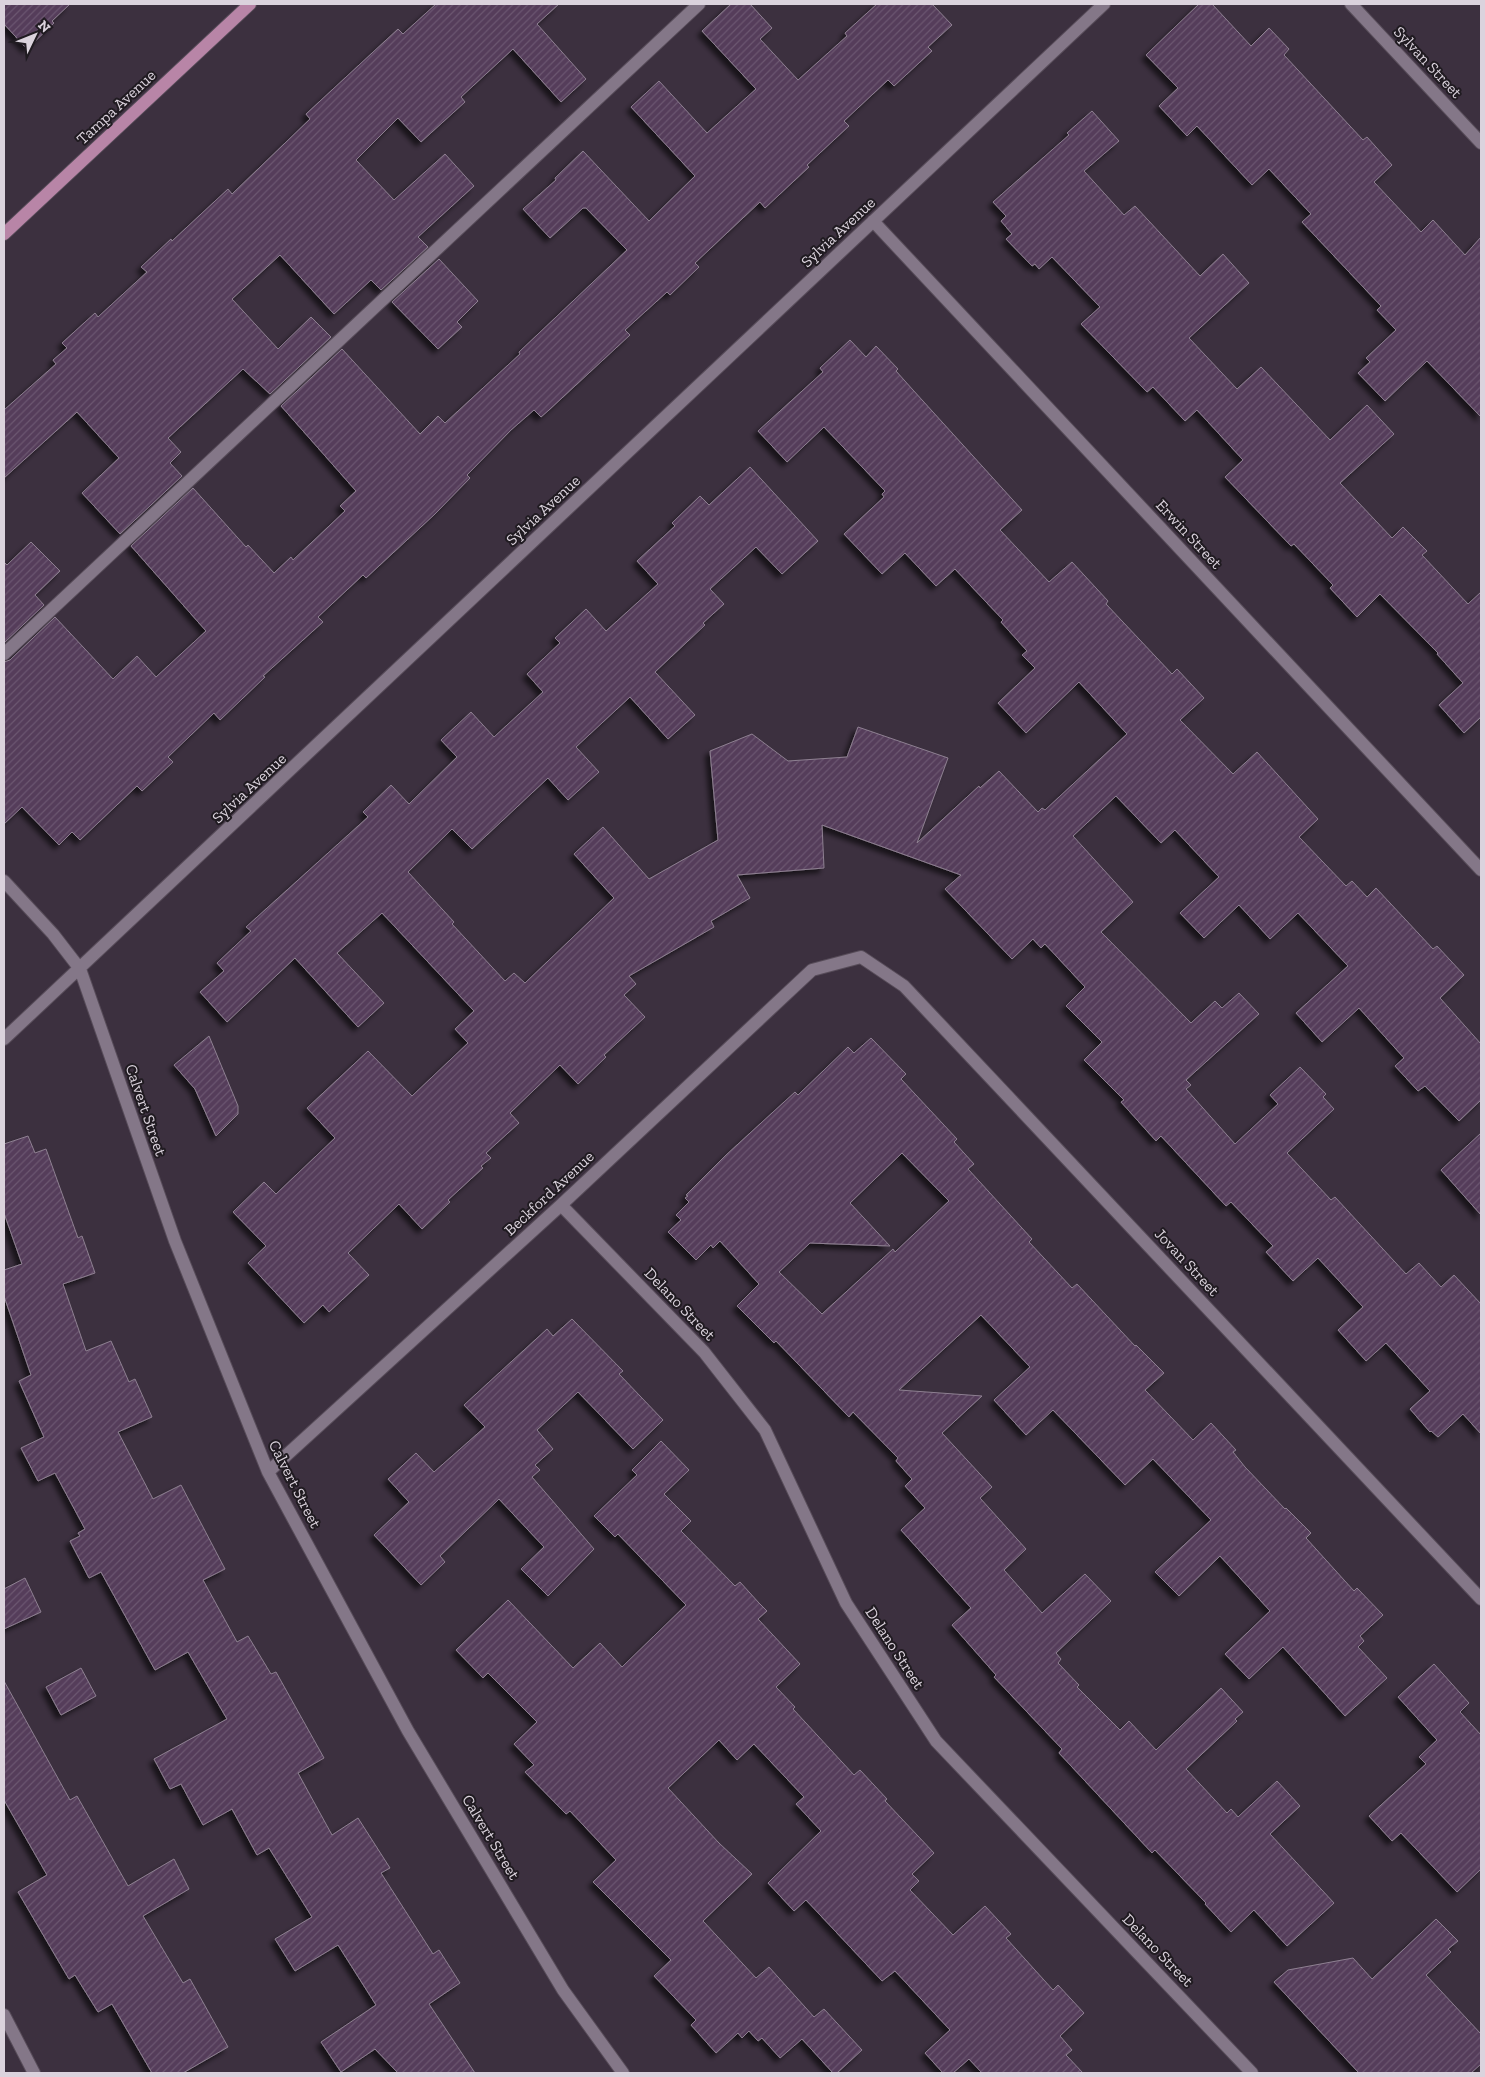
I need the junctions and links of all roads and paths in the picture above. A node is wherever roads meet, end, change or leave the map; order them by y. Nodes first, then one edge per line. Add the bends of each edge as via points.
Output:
1 (250, 4) edge
2 (699, 4) edge
3 (1104, 4) edge
4 (1352, 4) edge
5 (1481, 143) edge
6 (873, 221) junction
7 (4, 234) edge
8 (4, 654) edge
9 (1481, 870) edge
10 (4, 881) edge
11 (862, 957) joint
12 (80, 969) junction
13 (4, 1039) edge
14 (561, 1205) junction
15 (268, 1472) junction
16 (1481, 1599) edge
17 (4, 2015) edge
18 (34, 2073) edge
19 (623, 2073) edge
20 (1252, 2073) edge

1 - 7 main road, Tampa Avenue
2 - 8 street
3 - 6 street, Sylvia Avenue
4 - 5 street, Sylvan Street
6 - 9 street, Erwin Street
6 - 12 street, Sylvia Avenue
10 - 12 street, Calvert Street
11 - 14 street, Beckford Avenue via 812,970
11 - 16 street, Jovan Street via 904,986
12 - 13 street, Sylvia Avenue
12 - 15 street, Calvert Street via 175,1241
14 - 15 street, Beckford Avenue
14 - 20 street, Delano Street via 704,1352 765,1430 846,1603 936,1741
15 - 19 street, Calvert Street via 408,1731 563,1990
17 - 18 street

